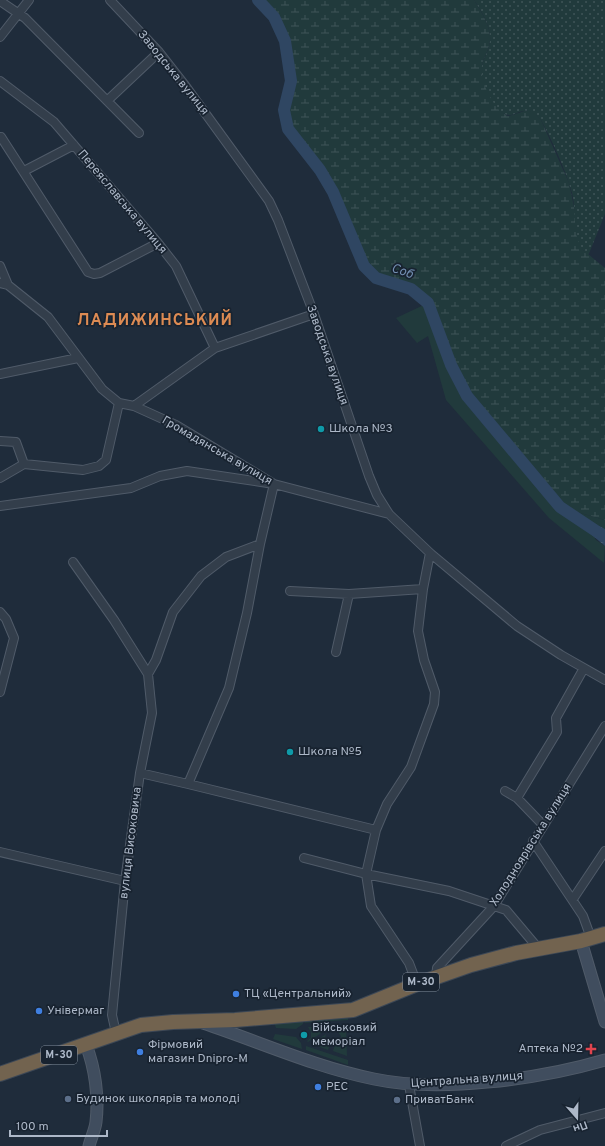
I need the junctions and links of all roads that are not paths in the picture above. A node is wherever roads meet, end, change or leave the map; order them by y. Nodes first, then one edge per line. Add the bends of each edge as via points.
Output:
1 (29, 0) edge
2 (110, 0) edge
3 (0, 1) edge
4 (18, 13) junction
5 (0, 37) edge
6 (158, 52) junction
7 (0, 81) edge
8 (108, 100) junction
9 (139, 133) dead end
10 (1, 137) edge
11 (74, 145) junction
12 (24, 171) junction
13 (158, 243) junction
14 (0, 266) edge
15 (4, 284) edge
16 (314, 314) junction
17 (215, 348) junction
18 (78, 358) junction
19 (0, 374) edge
20 (119, 403) junction
21 (134, 406) junction
22 (0, 441) edge
23 (24, 464) junction
24 (0, 478) edge
25 (274, 484) junction
26 (0, 506) edge
27 (389, 514) junction
28 (260, 544) junction
29 (430, 553) junction
30 (73, 562) dead end
31 (423, 589) junction
32 (290, 591) dead end
33 (349, 594) junction
34 (0, 612) edge
35 (336, 652) dead end
36 (584, 668) junction
37 (148, 674) junction
38 (605, 680) edge
39 (0, 692) edge
40 (605, 726) edge
41 (140, 773) junction
42 (188, 784) junction
43 (505, 791) dead end
44 (517, 798) junction
45 (543, 825) junction
46 (376, 830) junction
47 (533, 841) junction
48 (605, 851) edge
49 (0, 852) edge
50 (304, 858) dead end
51 (366, 874) junction
52 (125, 881) junction
53 (573, 899) junction
54 (494, 906) junction
55 (605, 934) edge
56 (586, 939) junction
57 (538, 948) junction
58 (436, 977) junction
59 (417, 984) junction
60 (601, 997) edge
61 (235, 1020) junction
62 (196, 1021) junction
63 (605, 1022) edge
64 (116, 1033) junction
65 (239, 1035) junction
66 (86, 1045) junction
67 (605, 1060) edge
68 (0, 1074) edge
69 (409, 1085) junction
70 (605, 1112) edge
71 (89, 1146) edge
72 (420, 1146) edge
73 (506, 1146) edge

1 - 4 street
2 - 6 street, Заводська вулиця
3 - 4 street
4 - 5 street
4 - 8 street
6 - 8 street
6 - 16 street, Заводська вулиця via 268,201 278,220
7 - 11 street, Переяславська вулиця via 45,114
8 - 9 street
10 - 12 street
11 - 12 street
11 - 13 street, Переяславська вулиця
12 - 13 street via 88,272 100,273
13 - 17 street, Переяславська вулиця via 176,266
14 - 15 street
15 - 18 street, Громадянська вулиця via 48,317
16 - 17 street
16 - 27 street, Заводська вулиця via 376,495
17 - 21 street
18 - 19 street
18 - 20 street, Громадянська вулиця via 102,389
20 - 21 street, Громадянська вулиця
20 - 23 street via 106,460 99,466 83,470
21 - 25 street, Громадянська вулиця via 188,432
22 - 23 street via 16,442
23 - 24 street
25 - 26 street via 188,471 160,476 131,488
25 - 27 street, Громадянська вулиця
25 - 28 street
27 - 29 street, Заводська вулиця
28 - 37 street via 226,557 201,576 173,612 156,660
28 - 42 street via 229,688
29 - 31 street
29 - 36 street, Заводська вулиця via 517,626
30 - 37 street
31 - 33 street
31 - 46 street via 418,631 424,660 435,692 434,704 411,767 387,804
32 - 33 street
33 - 35 street
34 - 39 street via 14,638
36 - 38 street, Заводська вулиця
36 - 44 street via 556,718 557,732
37 - 41 street via 152,713
40 - 45 street, Холодноярівська вулиця
41 - 42 street, вулиця Високовича
41 - 52 street, вулиця Високовича
42 - 46 street, вулиця Високовича
43 - 44 street
44 - 45 street
45 - 47 street, Холодноярівська вулиця
46 - 51 street
47 - 53 street
47 - 54 street, Холодноярівська вулиця
48 - 53 street
49 - 52 street
50 - 51 street
51 - 54 street via 449,890
51 - 59 street via 371,906 409,963
52 - 64 street, вулиця Високовича via 112,1015
53 - 56 street via 583,916
54 - 57 street via 506,910
54 - 58 street, Холодноярівська вулиця via 437,968
55 - 56 highway, М-30
56 - 57 highway, М-30
56 - 60 street
57 - 58 highway, М-30 via 505,955
58 - 59 highway, М-30
59 - 61 highway, М-30 via 353,1010
60 - 63 street
61 - 62 highway, М-30
61 - 65 street via 234,1029
62 - 64 highway, Центральна вулиця / М-30 via 141,1025
62 - 65 street, Центральна вулиця
64 - 66 highway, Центральна вулиця / М-30
65 - 69 street, Центральна вулиця via 340,1070 374,1080
66 - 68 highway, Центральна вулиця / М-30
66 - 71 street via 93,1063 97,1107 96,1124
67 - 69 street, Центральна вулиця via 508,1079
69 - 72 street
70 - 73 street via 540,1130

